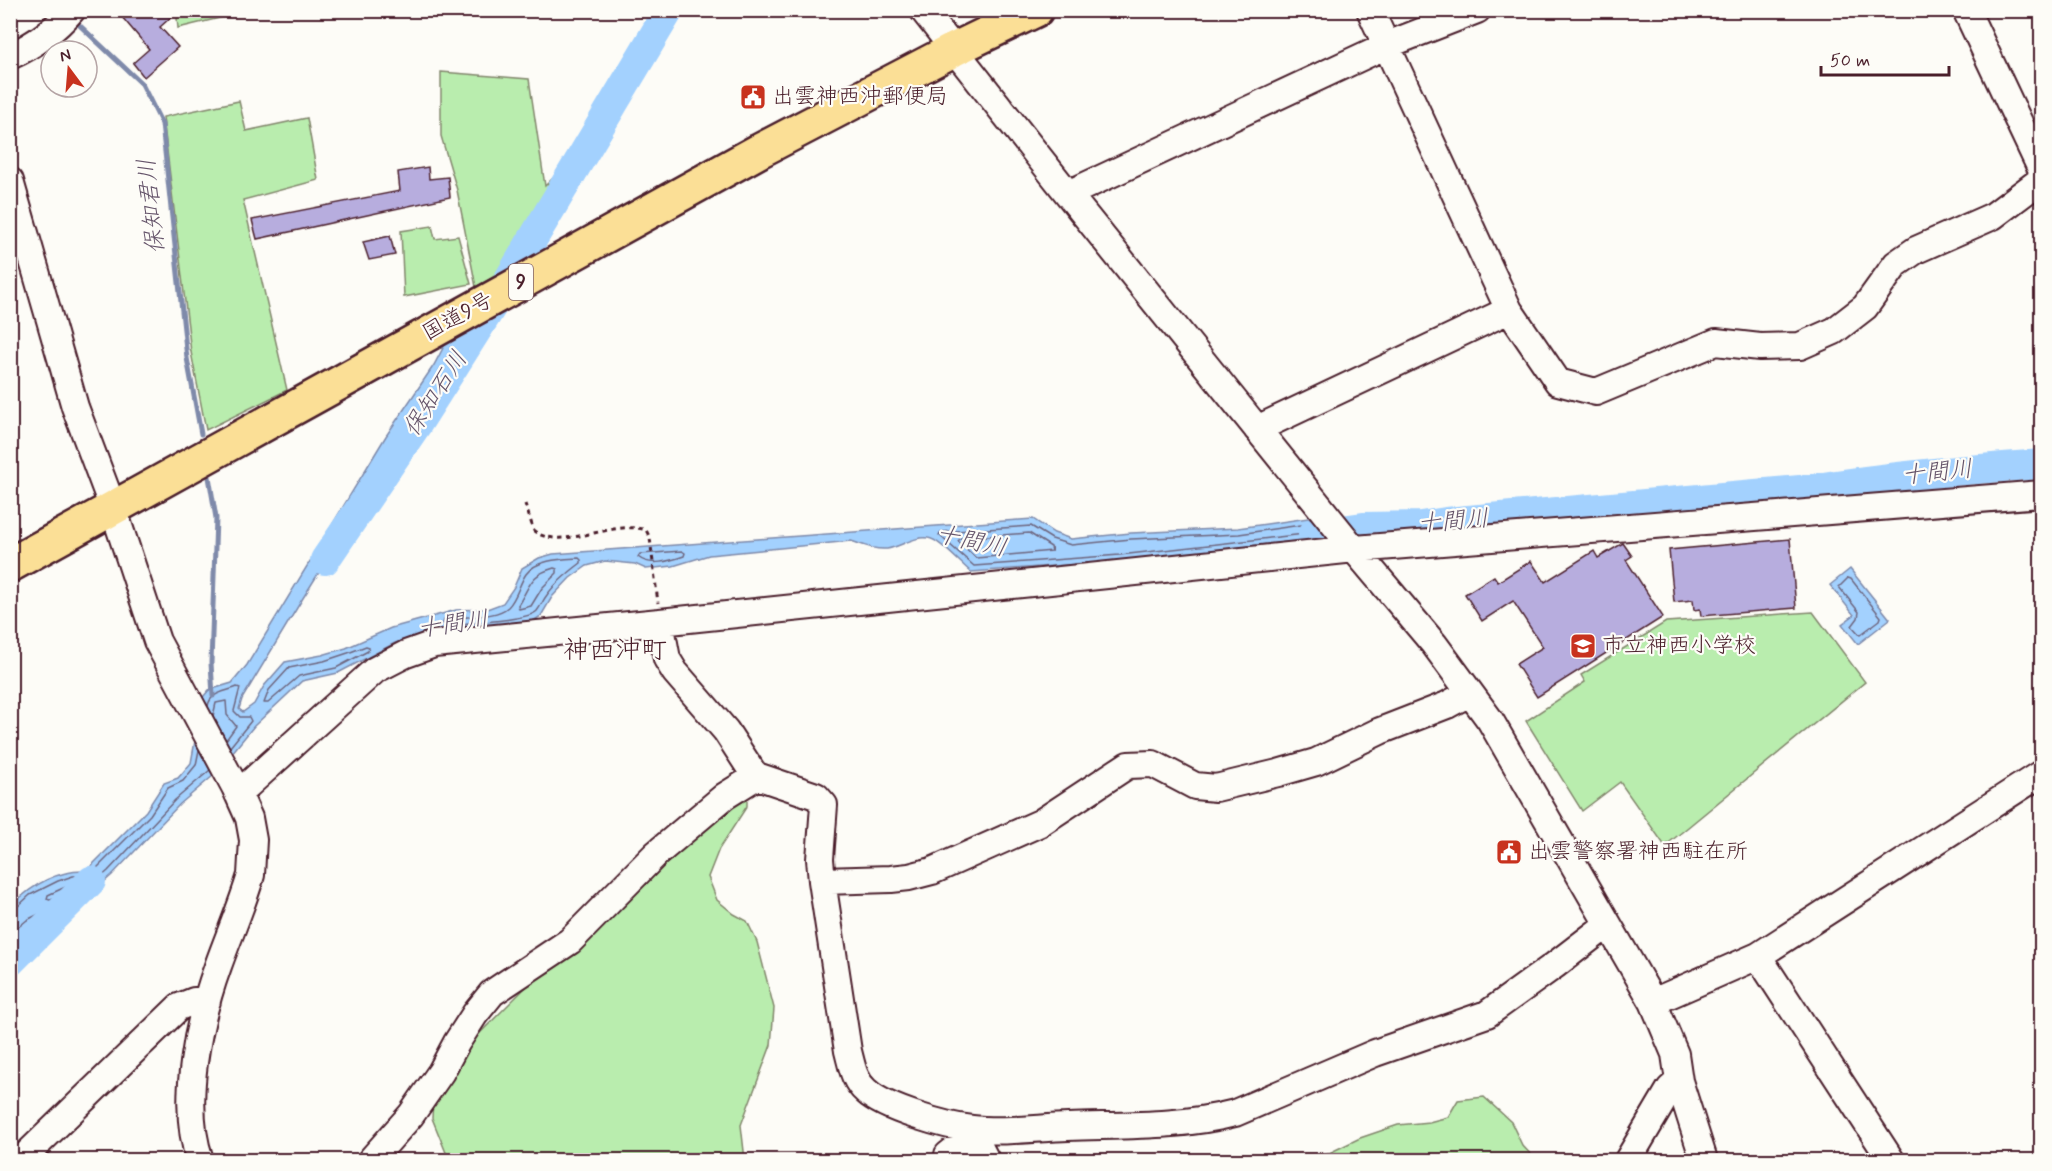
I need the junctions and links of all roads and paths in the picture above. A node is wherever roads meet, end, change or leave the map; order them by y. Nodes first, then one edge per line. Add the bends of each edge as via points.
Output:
1 (72, 10) edge
2 (923, 10) edge
3 (1036, 10) edge
4 (1370, 10) edge
5 (1477, 10) edge
6 (1966, 10) edge
7 (1387, 45) junction
8 (953, 50) junction
9 (10, 56) edge
10 (2042, 171) edge
11 (2042, 179) edge
12 (10, 181) edge
13 (1068, 194) junction
14 (1509, 310) junction
15 (1257, 429) junction
16 (2042, 494) edge
17 (525, 504) dead end
18 (113, 508) junction
19 (1352, 546) junction
20 (10, 565) edge
21 (659, 614) junction
22 (1469, 693) junction
23 (2042, 773) edge
24 (757, 776) junction
25 (236, 791) junction
26 (822, 881) junction
27 (1608, 924) junction
28 (1758, 956) junction
29 (207, 1001) junction
30 (1653, 1002) junction
31 (1679, 1081) junction
32 (973, 1132) junction
33 (948, 1155) dead end
34 (21, 1161) edge
35 (200, 1161) edge
36 (371, 1161) edge
37 (987, 1161) edge
38 (1628, 1161) edge
39 (1704, 1161) edge
40 (1892, 1161) edge

1 - 9 street via 22,51
2 - 8 street
3 - 8 highway, 国道9号 / 9
4 - 7 street
5 - 7 street
6 - 10 street
7 - 13 street
7 - 14 street
8 - 13 street
8 - 18 highway, 国道9号 / 9 via 759,150
11 - 14 street via 1993,216 1902,259 1865,307 1834,331 1800,346 1716,342 1596,392 1558,382
12 - 18 street via 75,407
13 - 15 street
14 - 15 street
15 - 19 street
16 - 19 street
17 - 21 path via 534,531 543,536 563,537 632,527 646,530
18 - 20 highway, 国道9号 / 9
18 - 25 street via 157,641
19 - 21 street
19 - 22 street via 1434,644
21 - 24 street via 667,659
21 - 25 street via 420,648 375,670
22 - 26 street via 1316,762 1216,788 1195,786 1153,764 1128,765 1040,823 933,871 891,879
22 - 27 street via 1500,735
23 - 28 street
24 - 26 street via 822,801
24 - 36 street via 724,796 656,854 570,941 492,993 411,1115
25 - 29 street via 251,827 251,875
26 - 32 street via 848,1051 859,1085 881,1102
27 - 30 street
27 - 32 street via 1487,1014 1375,1053 1235,1113 1181,1122
28 - 30 street
28 - 40 street
29 - 34 street via 179,1007
29 - 35 street via 191,1093 191,1121
30 - 31 street via 1675,1054
31 - 38 street via 1670,1089
31 - 39 street
32 - 33 street
32 - 37 street

